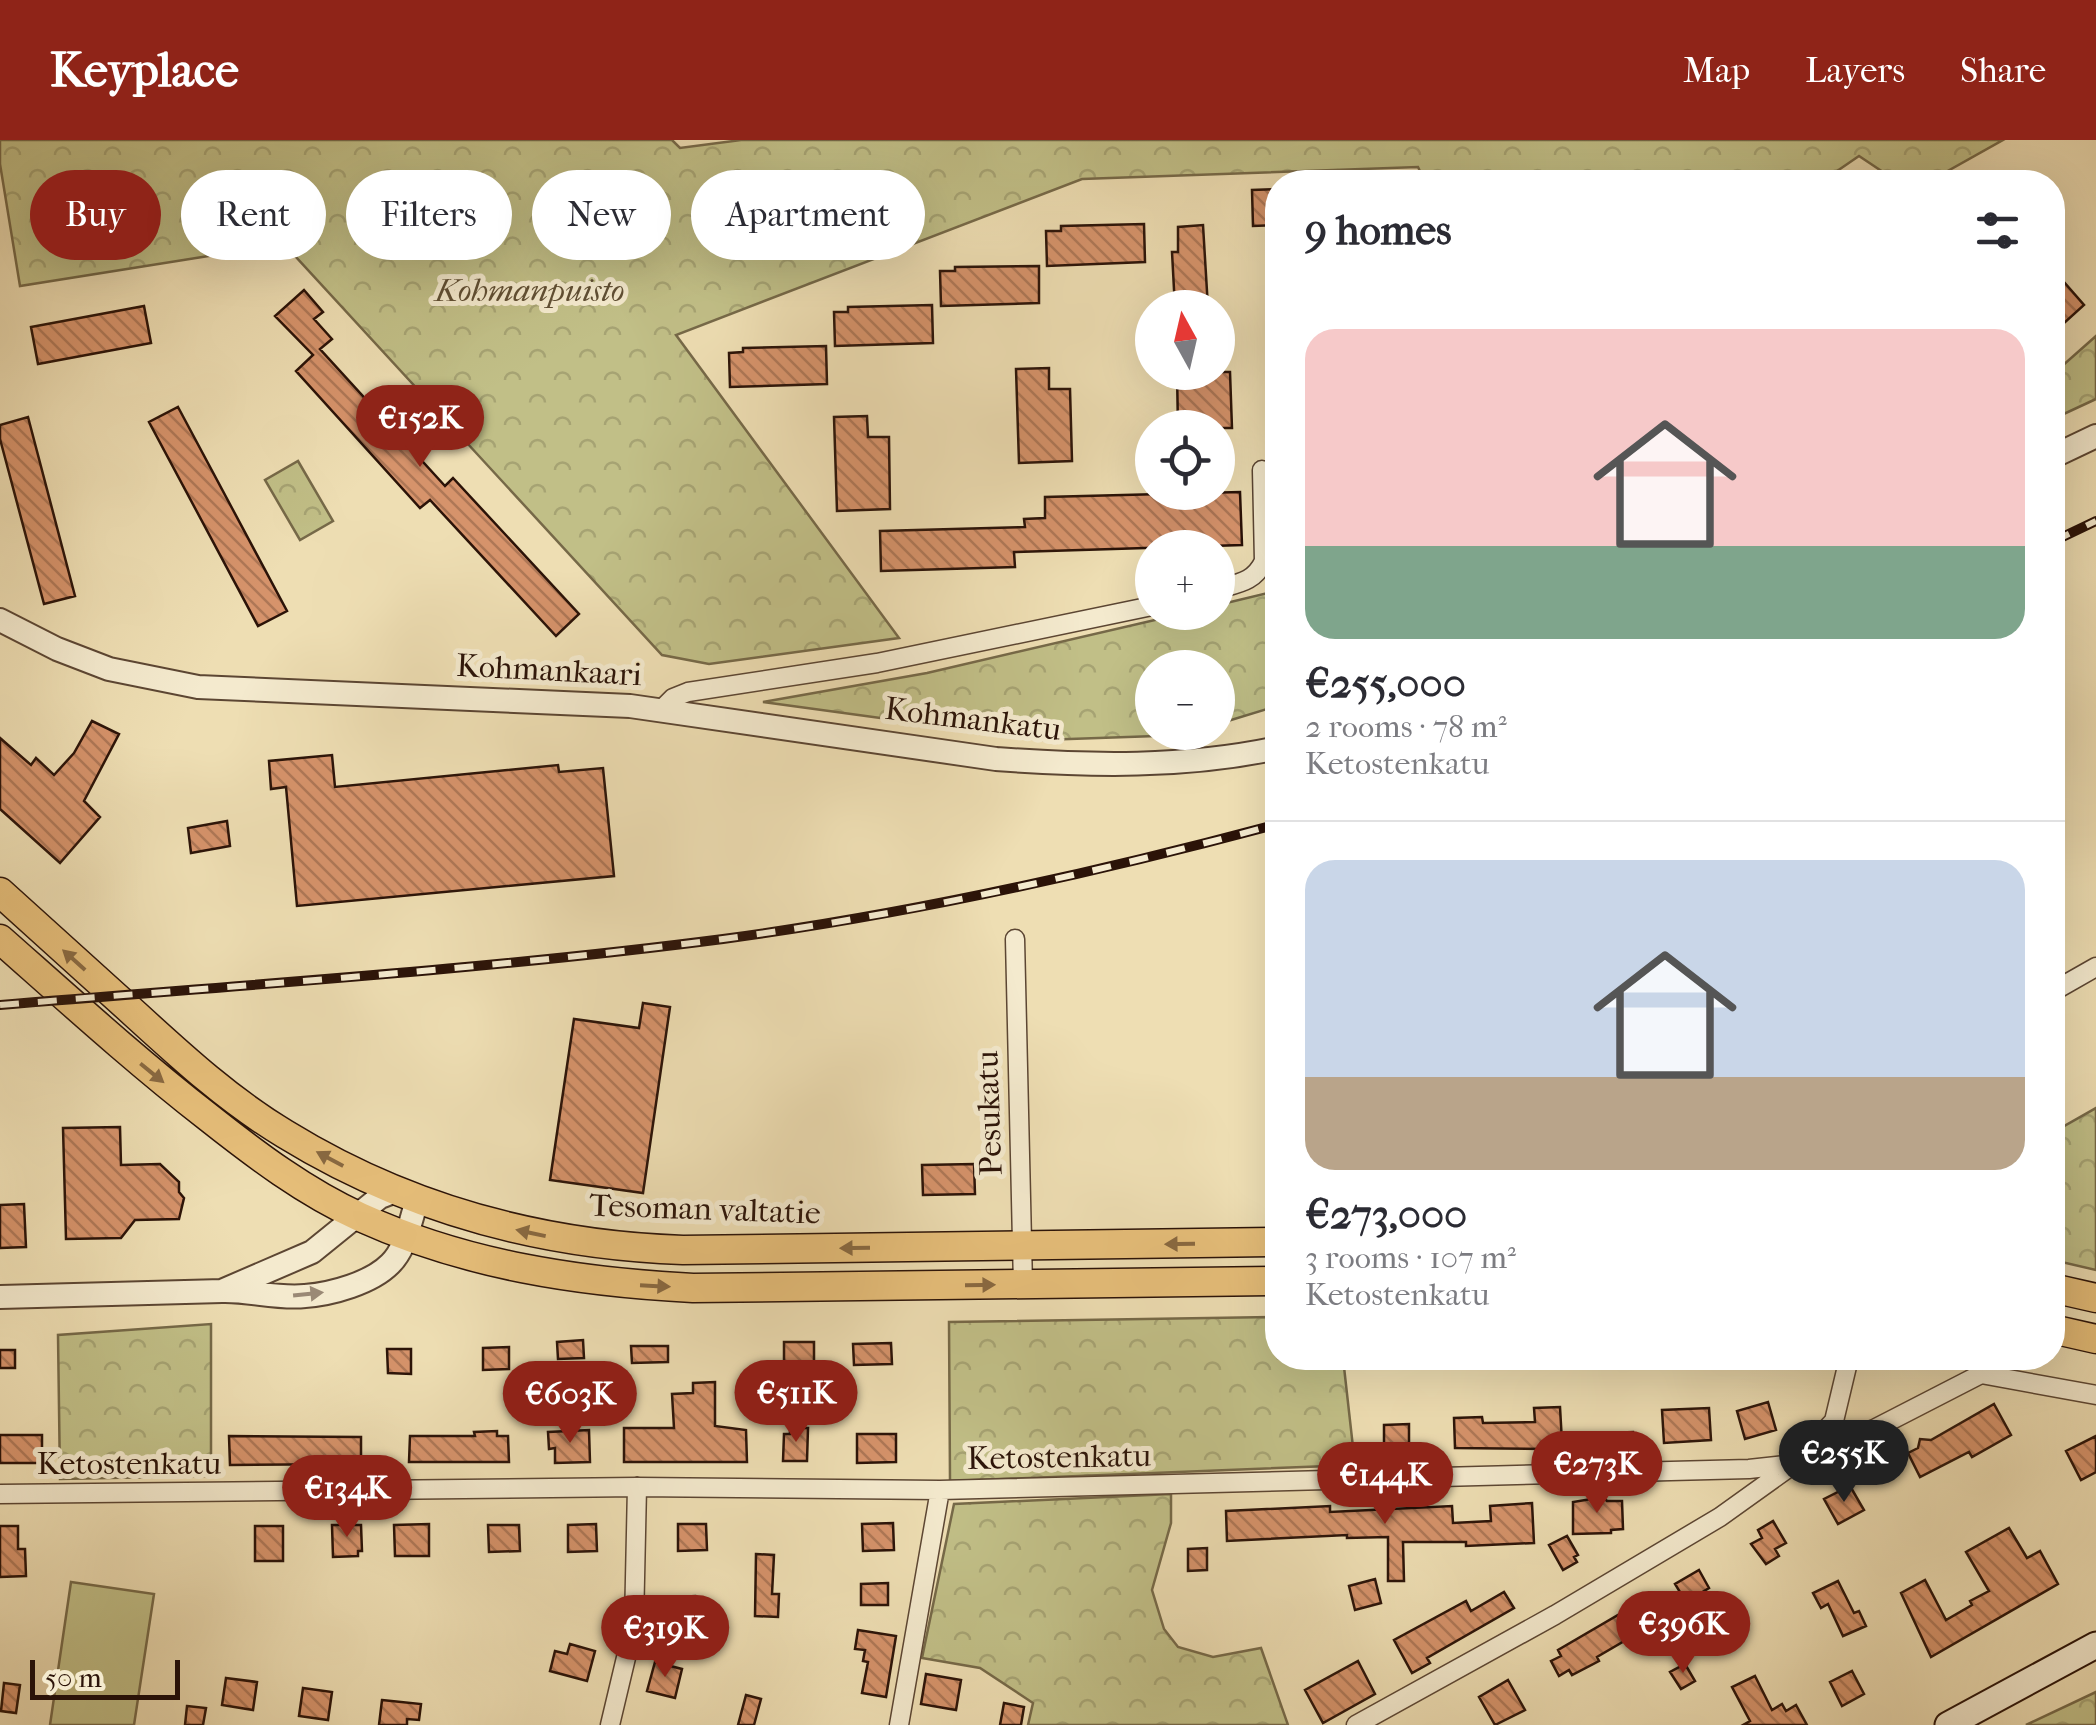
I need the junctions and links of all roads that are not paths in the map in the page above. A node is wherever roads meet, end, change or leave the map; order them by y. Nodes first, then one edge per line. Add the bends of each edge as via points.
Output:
1 (2096, 436) edge
2 (2065, 451) edge
3 (1262, 470) dead end
4 (1235, 584) edge
5 (1135, 610) edge
6 (0, 620) edge
7 (662, 709) junction
8 (1265, 750) edge
9 (0, 892) edge
10 (1015, 938) dead end
11 (0, 939) edge
12 (2096, 967) edge
13 (2065, 985) edge
14 (405, 1196) junction
15 (358, 1216) junction
16 (406, 1236) junction
17 (1265, 1242) edge
18 (1022, 1246) junction
19 (1265, 1281) edge
20 (1024, 1285) junction
21 (224, 1290) junction
22 (2065, 1291) edge
23 (0, 1298) edge
24 (2096, 1298) edge
25 (2065, 1331) edge
26 (2096, 1339) edge
27 (1847, 1370) edge
28 (2096, 1395) edge
29 (1794, 1464) junction
30 (637, 1487) junction
31 (940, 1490) junction
32 (0, 1494) edge
33 (2096, 1645) edge
34 (610, 1725) edge
35 (899, 1725) edge
36 (1356, 1725) edge
37 (1948, 1725) edge

1 - 2 street
3 - 4 street via 1264,561 1258,574
5 - 7 street, Kohmankaari via 877,663 688,692
6 - 7 street, Kohmankaari via 108,669 198,687
7 - 8 street, Kohmankatu via 1054,763 1164,764
14 -> 9 main road, Tesoman valtatie via 284,1134 224,1092
10 - 18 street, Pesukatu
11 -> 15 main road via 266,1163
12 - 13 street
14 - 15 street via 380,1198
14 - 16 street
18 -> 14 main road, Tesoman valtatie via 648,1249 530,1233
15 - 16 main road
15 - 21 street via 312,1252
16 -> 20 main road via 488,1262 629,1285
21 -> 16 street via 306,1296 342,1288 387,1267
17 -> 18 main road, Tesoman valtatie
18 - 20 street, Pesukatu
19 - 20 main road
21 - 23 street
22 - 24 main road
25 - 26 main road
27 - 29 street via 1834,1420
28 - 29 street, Ketostenkatu via 1981,1374
29 - 31 street, Ketostenkatu
29 - 36 street via 1687,1537
30 - 31 street, Ketostenkatu
30 - 32 street, Ketostenkatu
30 - 34 street via 634,1624
31 - 35 street
33 - 37 main road

